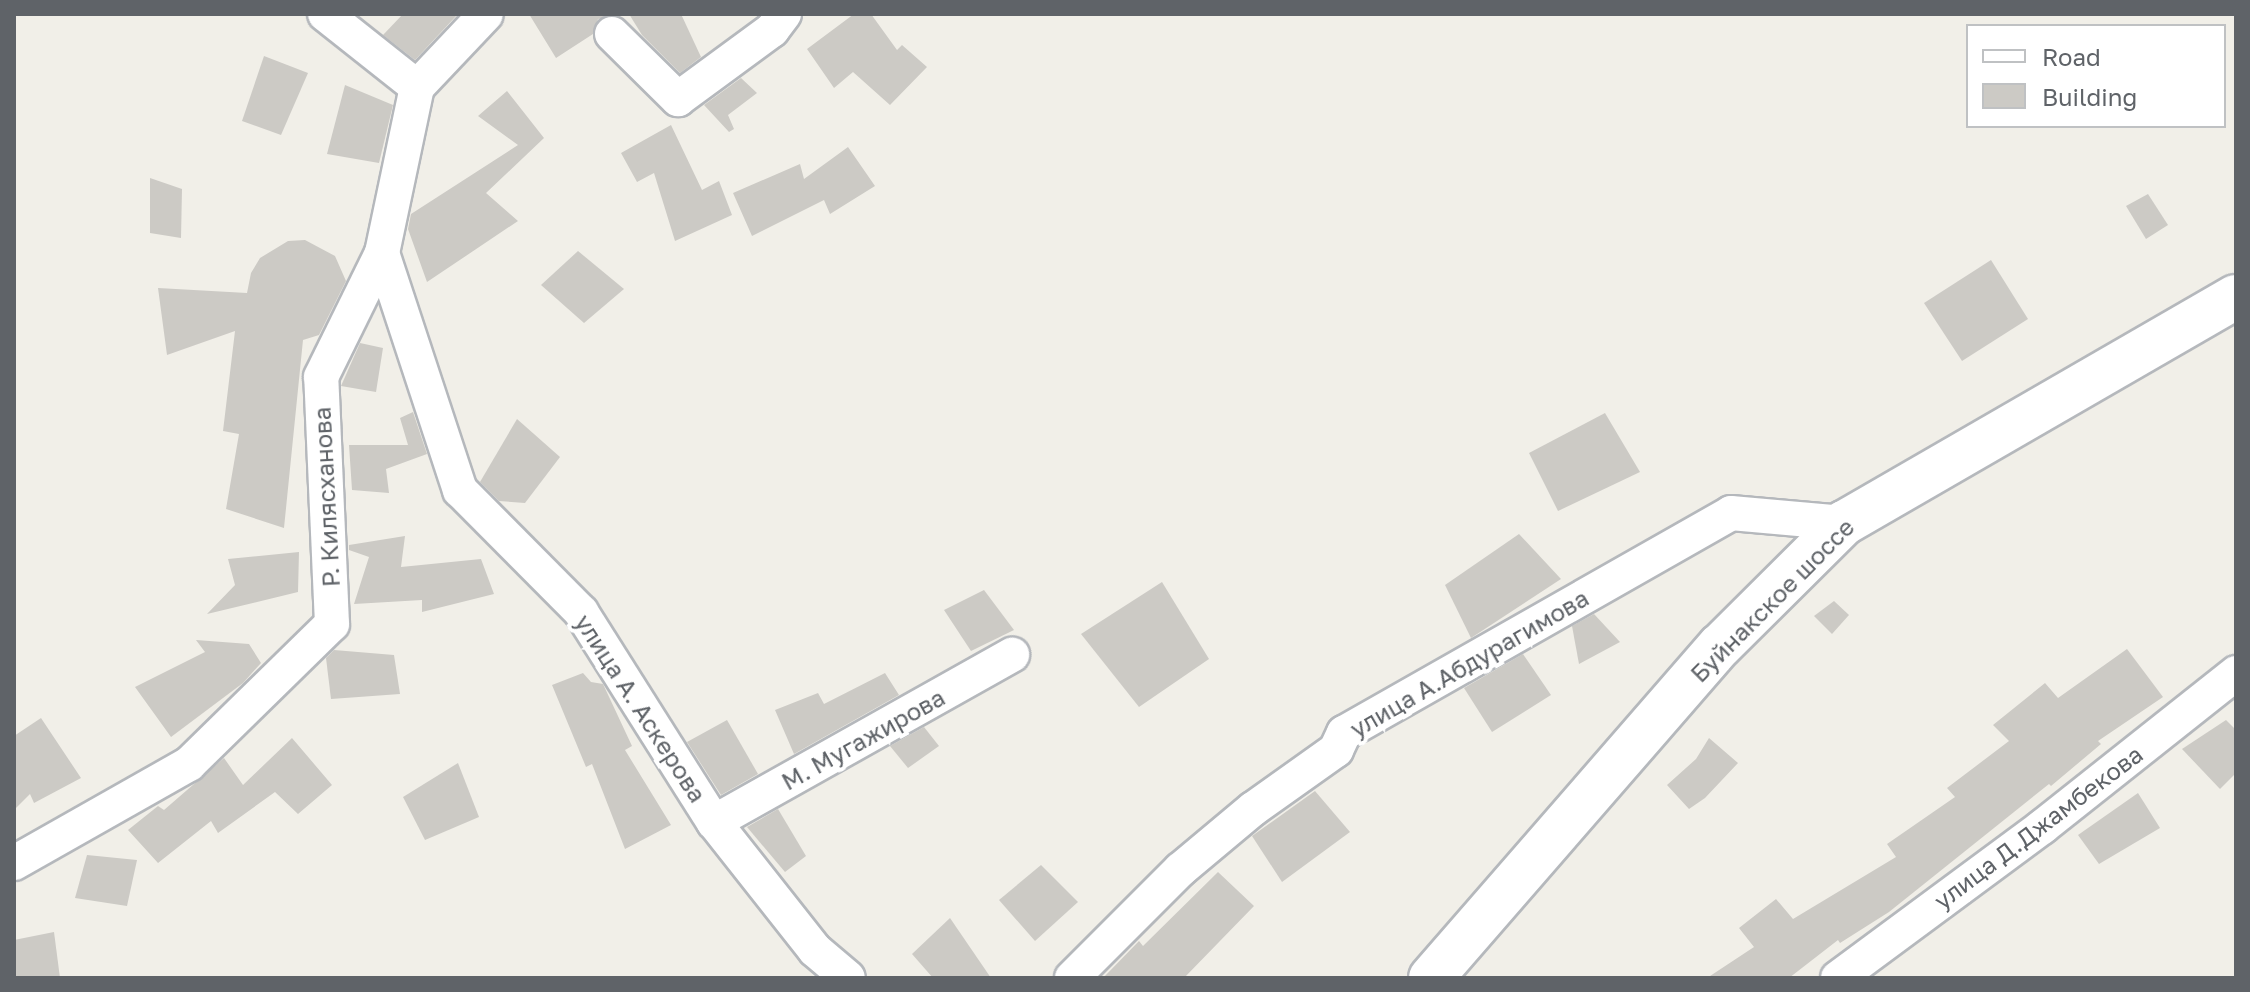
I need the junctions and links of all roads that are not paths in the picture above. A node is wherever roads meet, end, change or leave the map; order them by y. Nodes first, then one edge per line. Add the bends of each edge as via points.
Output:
1 (325, 14) edge
2 (486, 14) edge
3 (784, 14) edge
4 (612, 34) dead end
5 (417, 87) junction
6 (382, 253) junction
7 (2236, 297) edge
8 (1844, 523) junction
9 (1012, 655) dead end
10 (2236, 673) edge
11 (714, 822) junction
12 (14, 863) edge
13 (848, 978) edge
14 (1072, 978) edge
15 (1431, 978) edge
16 (1838, 978) edge

1 - 5 street
2 - 5 street
3 - 4 street via 772,30 678,99
5 - 6 street, Р. Килясханова
6 - 11 street, улица А. Аскерова via 460,490 581,612
6 - 12 street, Р. Килясханова via 321,377 332,624 189,764
7 - 8 main road, Буйнакское шоссе
8 - 14 street, улица А.Абдурагимова via 1731,513 1344,733 1336,750 1180,870
8 - 15 main road, Буйнакское шоссе via 1720,646
9 - 11 street, М. Мугажирова
10 - 16 street, улица Д.Джамбекова via 2042,827
11 - 13 street, улица А. Аскерова via 815,950

